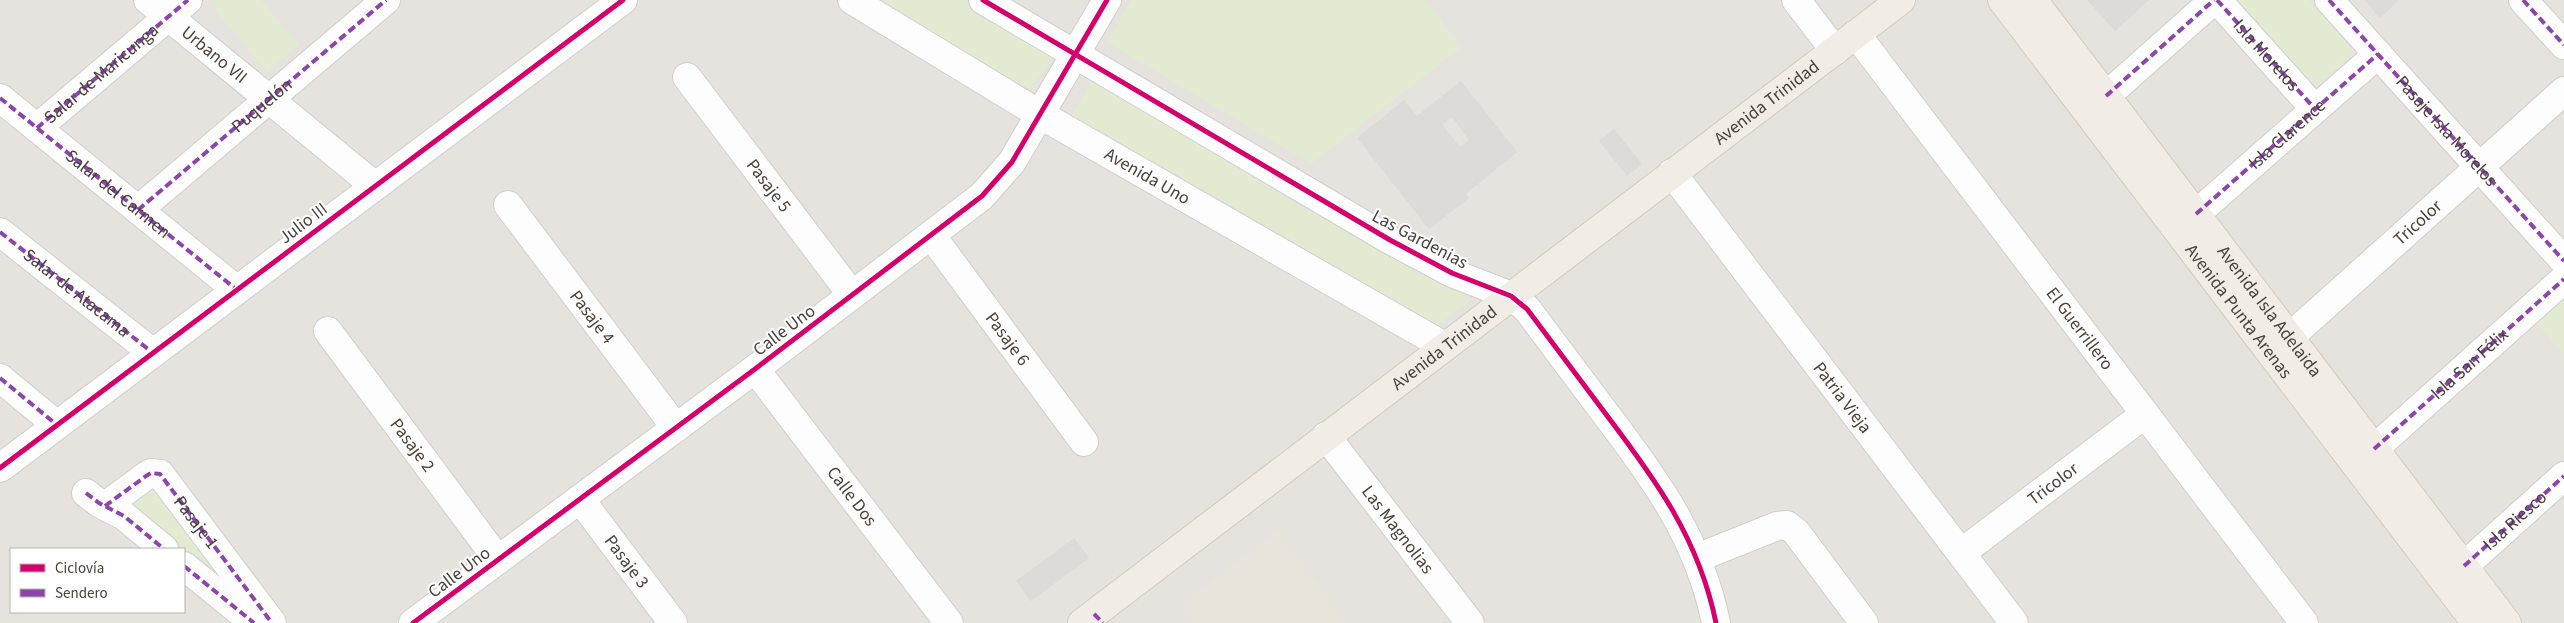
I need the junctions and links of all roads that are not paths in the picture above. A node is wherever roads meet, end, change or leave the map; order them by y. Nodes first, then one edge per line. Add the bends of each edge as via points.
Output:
1 (386, 0) edge
2 (623, 0) edge
3 (852, 0) edge
4 (983, 0) edge
5 (1107, 0) edge
6 (1796, 0) edge
7 (1901, 0) edge
8 (2002, 0) edge
9 (2033, 0) edge
10 (2216, 0) edge
11 (2329, 0) edge
12 (2523, 0) edge
13 (168, 5) edge
14 (1856, 34) junction
15 (2564, 45) edge
16 (1835, 50) junction
17 (1075, 54) junction
18 (2378, 54) junction
19 (687, 77) dead end
20 (2564, 91) edge
21 (2106, 96) junction
22 (0, 98) edge
23 (268, 98) junction
24 (2315, 110) junction
25 (1041, 115) junction
26 (37, 128) junction
27 (2479, 167) junction
28 (1672, 174) junction
29 (375, 186) junction
30 (508, 205) dead end
31 (138, 210) junction
32 (2196, 214) junction
33 (0, 232) edge
34 (931, 235) junction
35 (2564, 261) edge
36 (2564, 279) edge
37 (237, 290) junction
38 (852, 295) junction
39 (1511, 296) junction
40 (328, 331) dead end
41 (1444, 346) junction
42 (2280, 346) junction
43 (153, 353) junction
44 (754, 369) junction
45 (0, 378) edge
46 (2146, 414) junction
47 (57, 425) junction
48 (676, 428) junction
49 (1326, 436) junction
50 (1084, 442) dead end
51 (2374, 449) junction
52 (0, 468) edge
53 (2564, 476) edge
54 (580, 499) junction
55 (163, 548) edge
56 (1961, 554) junction
57 (1697, 558) junction
58 (498, 560) junction
59 (2464, 566) junction
60 (185, 567) edge
61 (1093, 620) edge
62 (254, 623) edge
63 (272, 623) edge
64 (413, 623) edge
65 (673, 623) edge
66 (949, 623) edge
67 (1470, 623) edge
68 (1716, 623) edge
69 (1864, 623) edge
70 (2014, 623) edge
71 (2304, 623) edge
72 (2476, 623) edge
73 (2507, 623) edge

1 - 23 street, Puquelón
2 - 29 street, Julio III
3 - 25 street, Avenida Uno
4 - 17 street, Las Gardenias
5 - 17 street, Calle Uno
6 - 16 street
7 - 14 main road, Avenida Trinidad
8 - 42 main road, Avenida Punta Arenas
9 - 21 main road, Avenida Isla Adelaida
10 - 21 street
10 - 24 street, Isla Morelos
11 - 18 street, Pasaje Isla Morelos
12 - 15 street
13 - 23 street, Urbano VII
13 - 26 street, Salar de Maricunga
14 - 16 main road, Avenida Trinidad
14 - 46 street, El Guerrillero
16 - 28 main road, Avenida Trinidad
17 - 25 street, Calle Uno
17 - 39 street, Las Gardenias via 1414,253 1484,287
18 - 24 street, Isla Clarence
18 - 27 street, Pasaje Isla Morelos
19 - 38 street, Pasaje 5
20 - 27 street, Tricolor
21 - 32 main road, Avenida Isla Adelaida
22 - 26 street, Salar del Carmen
23 - 29 street, Urbano VII
23 - 31 street, Puquelón
24 - 32 street, Isla Clarence
25 - 34 street, Calle Uno via 993,186
25 - 41 street, Avenida Uno
26 - 31 street, Salar del Carmen
27 - 35 street, Pasaje Isla Morelos
27 - 42 street, Tricolor
28 - 39 main road, Avenida Trinidad
28 - 56 street, Patria Vieja
29 - 37 street, Julio III
30 - 48 street, Pasaje 4
31 - 37 street, Salar del Carmen
32 - 42 main road, Avenida Isla Adelaida
33 - 43 street, Salar de Atacama
34 - 38 street, Calle Uno
34 - 50 street, Pasaje 6
36 - 51 street, Isla San Félix
37 - 43 street, Julio III
38 - 44 street, Calle Uno
39 - 41 main road, Avenida Trinidad
39 - 57 street, Las Gardenias via 1527,310 1651,473
40 - 58 street, Pasaje 2
41 - 49 main road, Avenida Trinidad
42 - 51 main road, Avenida Isla Adelaida
42 - 72 main road, Avenida Punta Arenas
43 - 47 street, Julio III
44 - 48 street, Calle Uno
44 - 66 street, Calle Dos
45 - 47 street
46 - 56 street, Tricolor
46 - 71 street, El Guerrillero
47 - 52 street, Julio III
48 - 54 street, Calle Uno
49 - 61 main road, Avenida Trinidad
49 - 67 street, Las Magnolias
51 - 59 main road, Avenida Isla Adelaida
53 - 59 street, Isla Riesco
54 - 58 street, Calle Uno
54 - 65 street, Pasaje 3
55 - 63 street, Pasaje 1 via 124,516 96,500 151,473 160,474
56 - 70 street, Patria Vieja
57 - 68 street, Las Gardenias
57 - 69 street via 1777,526 1787,525 1796,532
58 - 64 street, Calle Uno
59 - 73 main road, Avenida Isla Adelaida
60 - 62 street, Pasaje 1

